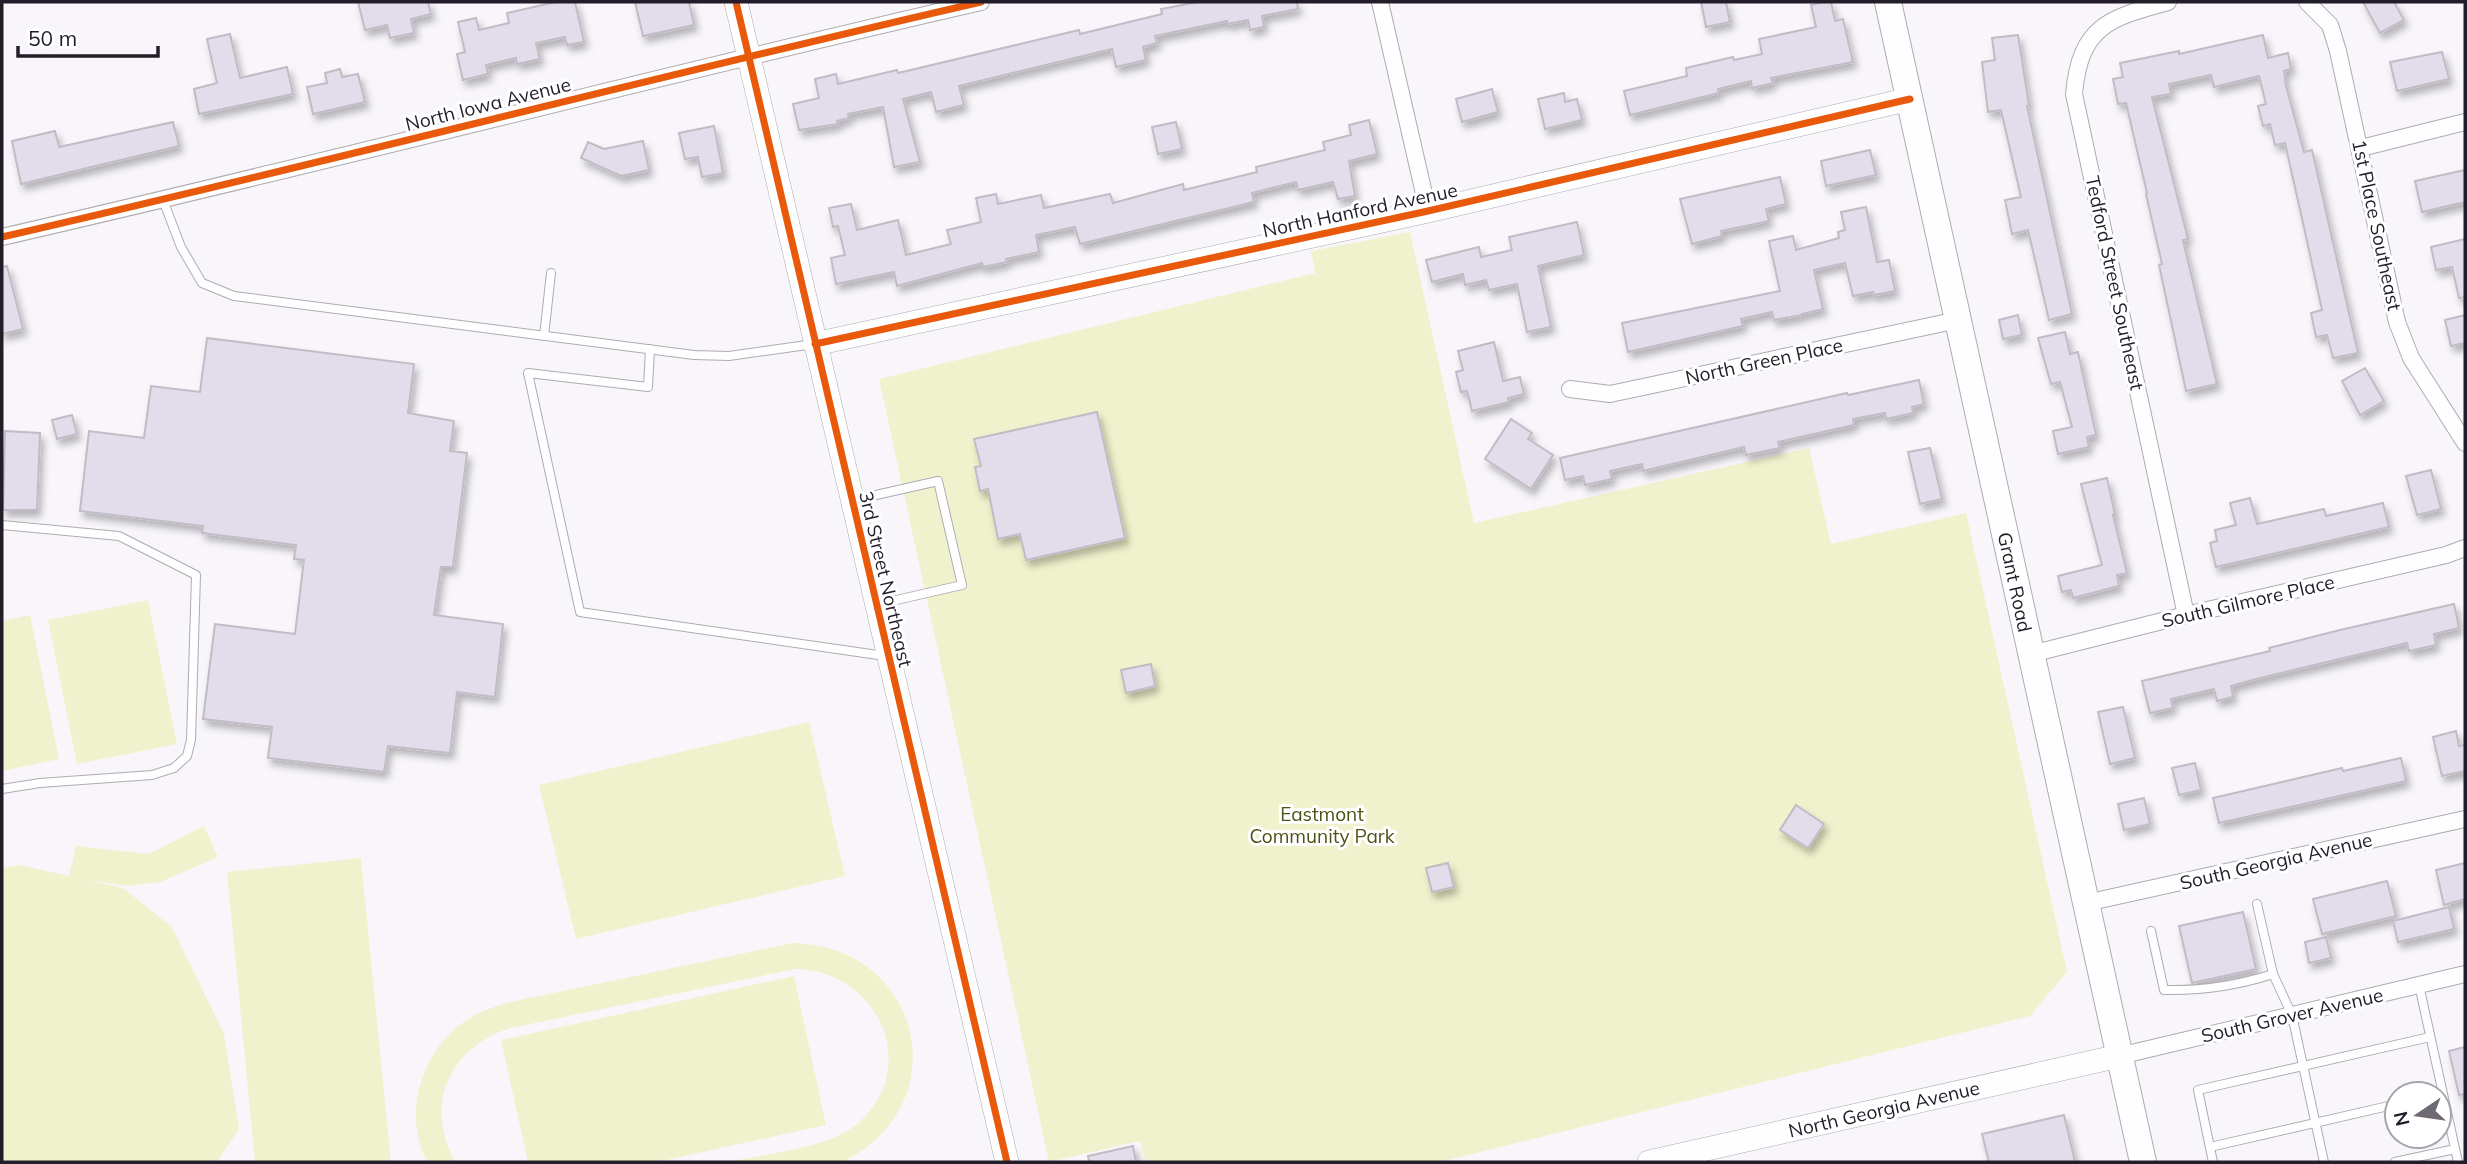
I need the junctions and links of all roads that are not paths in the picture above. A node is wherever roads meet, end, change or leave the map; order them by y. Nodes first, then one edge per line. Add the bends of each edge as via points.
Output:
1 (736, 2) edge
2 (981, 2) edge
3 (1380, 2) edge
4 (1888, 2) edge
5 (2168, 2) edge
6 (2307, 2) edge
7 (748, 56) junction
8 (1910, 99) junction
9 (2465, 122) edge
10 (2361, 148) junction
11 (163, 200) junction
12 (1428, 211) junction
13 (2, 237) edge
14 (551, 273) dead end
15 (1958, 320) junction
16 (544, 336) junction
17 (815, 344) junction
18 (650, 349) junction
19 (1570, 388) dead end
20 (2465, 443) edge
21 (852, 501) junction
22 (2, 525) edge
23 (2465, 548) edge
24 (876, 605) junction
25 (2186, 615) junction
26 (2031, 654) junction
27 (889, 657) junction
28 (2, 789) edge
29 (2465, 819) edge
30 (2086, 903) junction
31 (2257, 904) dead end
32 (2151, 931) dead end
33 (2273, 974) junction
34 (2465, 974) edge
35 (2419, 985) junction
36 (2292, 1015) junction
37 (2430, 1037) junction
38 (2119, 1056) junction
39 (2304, 1067) junction
40 (2438, 1080) edge
41 (2383, 1107) edge
42 (2316, 1123) junction
43 (2453, 1141) edge
44 (2210, 1147) junction
45 (2455, 1149) junction
46 (1007, 1162) edge
47 (1649, 1162) edge
48 (2143, 1162) edge
49 (2213, 1162) edge
50 (2324, 1162) edge
51 (2395, 1162) edge
52 (2458, 1162) edge

1 - 7 street, 3rd Street Northeast
2 - 7 street, North Iowa Avenue
3 - 12 street
4 - 8 main road, Grant Road
5 - 25 street, Tedford Street Southeast via 2106,24 2087,43 2077,67 2074,94
6 - 10 street, 1st Place Southeast via 2330,25
7 - 11 street, North Iowa Avenue
7 - 17 street, 3rd Street Northeast
8 - 12 street, North Hanford Avenue
8 - 15 main road, Grant Road
9 - 10 street
10 - 20 street, 1st Place Southeast via 2397,322 2411,358
11 - 13 street, North Iowa Avenue
11 - 16 lane via 181,247 202,283 234,296
12 - 17 street, North Hanford Avenue
14 - 16 lane
15 - 19 street, North Green Place via 1610,394
15 - 26 main road, Grant Road
16 - 18 lane
17 - 18 lane via 729,356
17 - 21 street, 3rd Street Northeast
18 - 27 lane via 648,387 528,373 580,612
21 - 24 street, 3rd Street Northeast
21 - 24 lane via 938,481 962,585
22 - 28 lane via 119,536 197,575 187,756 174,768 152,775
23 - 25 street, South Gilmore Place
24 - 27 street, 3rd Street Northeast
25 - 26 street, South Gilmore Place
26 - 30 main road, Grant Road
27 - 46 street, 3rd Street Northeast
29 - 30 street, South Georgia Avenue
30 - 38 main road, Grant Road
31 - 33 lane
32 - 33 lane via 2164,990 2205,990
33 - 36 lane
34 - 35 street, South Grover Avenue
35 - 36 street, South Grover Avenue
35 - 37 lane
36 - 38 street, South Grover Avenue
36 - 39 lane
37 - 39 lane
37 - 40 lane
38 - 47 street, North Georgia Avenue
38 - 48 main road, Grant Road
39 - 42 lane
39 - 44 lane via 2199,1090
41 - 42 lane
42 - 44 lane
42 - 50 lane
43 - 45 lane
44 - 49 lane
45 - 51 lane
45 - 52 lane

